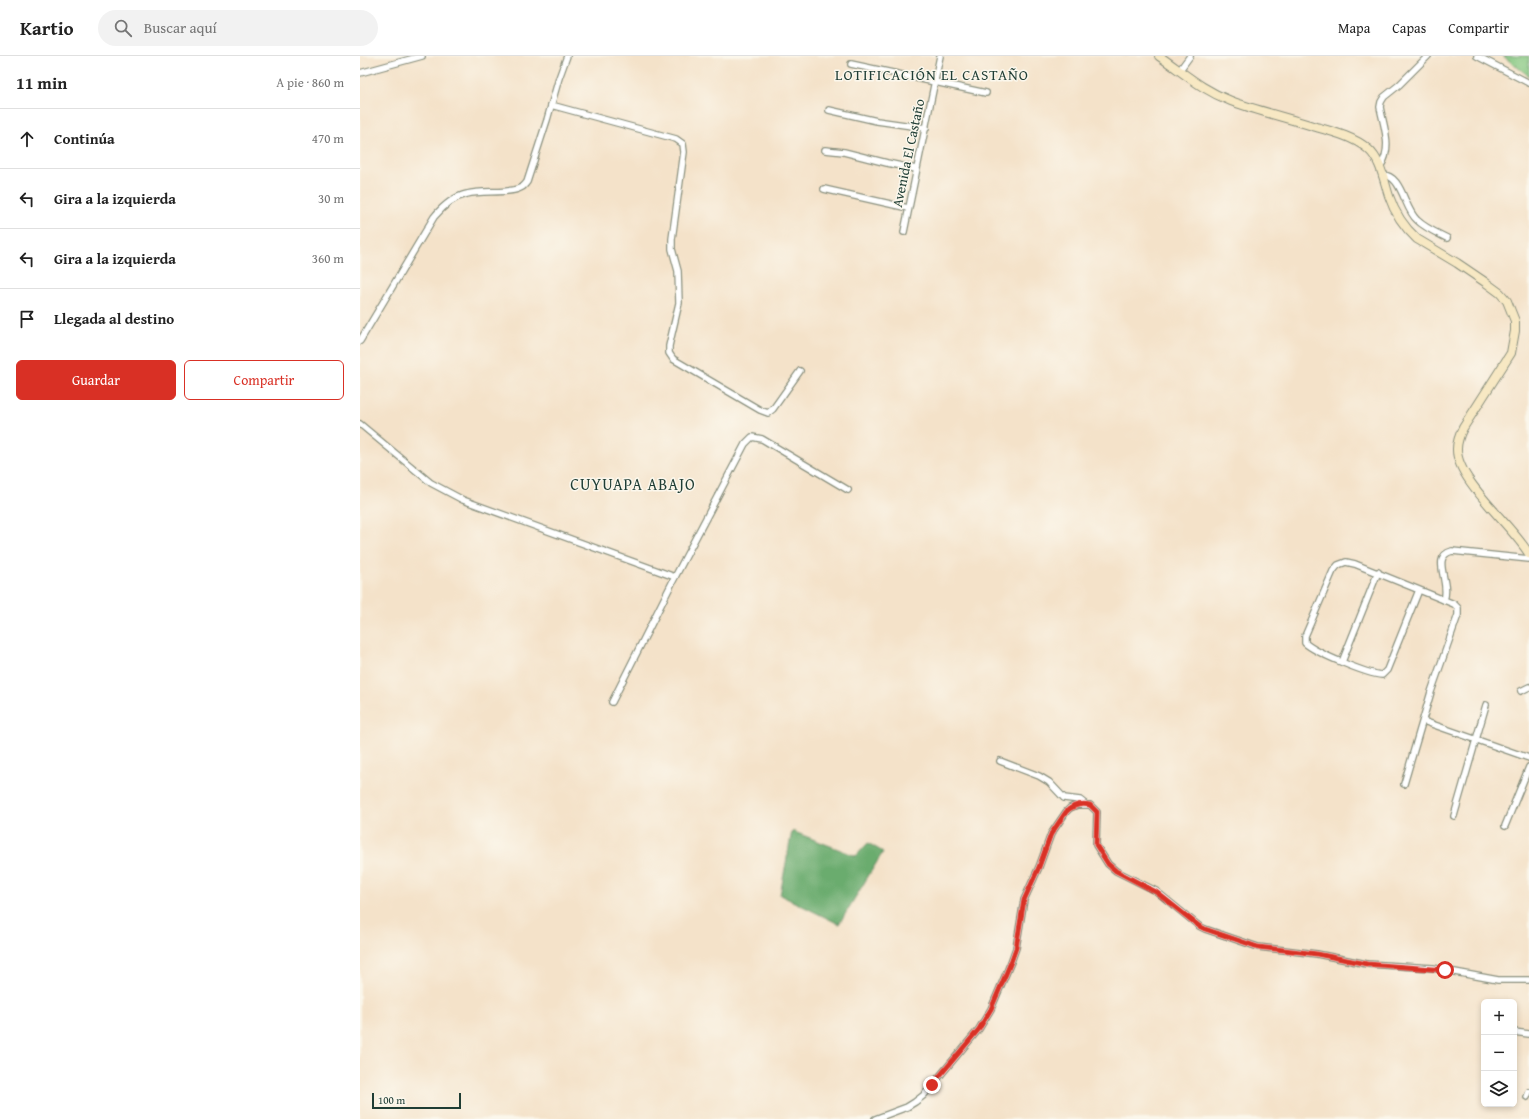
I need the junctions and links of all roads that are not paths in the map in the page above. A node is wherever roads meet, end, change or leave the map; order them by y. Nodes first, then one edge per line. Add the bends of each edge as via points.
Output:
1 (422, 56) edge
2 (567, 56) edge
3 (940, 56) edge
4 (1159, 56) edge
5 (1190, 56) edge
6 (1428, 56) edge
7 (1477, 56) edge
8 (851, 64) dead end
9 (1179, 71) junction
10 (360, 73) edge
11 (935, 82) junction
12 (1529, 83) edge
13 (986, 93) dead end
14 (551, 105) junction
15 (829, 110) dead end
16 (926, 128) junction
17 (825, 150) dead end
18 (916, 169) junction
19 (1381, 171) junction
20 (824, 189) dead end
21 (908, 208) junction
22 (904, 232) dead end
23 (1447, 238) dead end
24 (360, 341) edge
25 (800, 371) dead end
26 (360, 424) edge
27 (848, 490) dead end
28 (1529, 554) edge
29 (1529, 559) edge
30 (1378, 572) junction
31 (675, 577) junction
32 (1419, 590) junction
33 (1444, 600) junction
34 (1342, 662) junction
35 (1529, 686) edge
36 (1521, 691) dead end
37 (612, 702) dead end
38 (1486, 705) dead end
39 (1423, 721) junction
40 (1476, 740) junction
41 (1529, 758) edge
42 (1000, 761) dead end
43 (1529, 767) edge
44 (1404, 784) dead end
45 (1085, 804) junction
46 (1454, 816) dead end
47 (1505, 826) dead end
48 (1529, 980) edge
49 (1517, 1032) edge
50 (1529, 1034) edge
51 (875, 1119) edge

1 - 10 street
2 - 14 street
3 - 11 street, Avenida El Castaño
4 - 9 street
5 - 9 street
6 - 19 street via 1381,102 1387,153
7 - 12 street
8 - 11 street
9 - 19 street via 1202,87 1232,101 1351,139 1370,150
11 - 13 street
11 - 16 street, Avenida El Castaño
14 - 24 street via 524,186 513,190 466,194 442,208 434,217
14 - 25 street via 676,139 682,144 684,152 672,239 680,303 669,346 669,353 673,359 768,413
15 - 16 street via 877,121
16 - 18 street, Avenida El Castaño
17 - 18 street
18 - 21 street, Avenida El Castaño
19 - 23 street via 1396,181 1416,220
19 - 28 street via 1395,210 1407,230 1417,239 1486,282 1500,293 1512,311 1515,331 1510,353 1463,428 1457,448 1462,470 1470,482 1512,530
20 - 21 street
21 - 22 street, Avenida El Castaño
26 - 31 street via 430,483 463,500
27 - 31 street via 762,439 752,438 745,444
29 - 33 street via 1452,551 1446,553 1441,564 1446,589
30 - 32 street
30 - 34 street
30 - 34 street via 1346,562 1338,565 1305,636 1305,643 1310,648
31 - 37 street
32 - 33 street
32 - 34 street via 1387,670 1382,675 1375,675
33 - 39 street via 1458,608 1458,615
35 - 36 street
38 - 40 street
39 - 40 street
39 - 44 street
40 - 41 street
40 - 46 street
42 - 45 street via 1040,776 1064,798 1080,800
43 - 47 street
45 - 48 street via 1097,812 1096,845 1108,864 1116,871 1156,892 1205,929 1258,947 1317,954 1367,964 1433,968 1498,980
45 - 51 street via 1070,808 1066,812 1047,843 1024,900 1018,939 1011,962 985,1020 924,1095 915,1102
49 - 50 street

